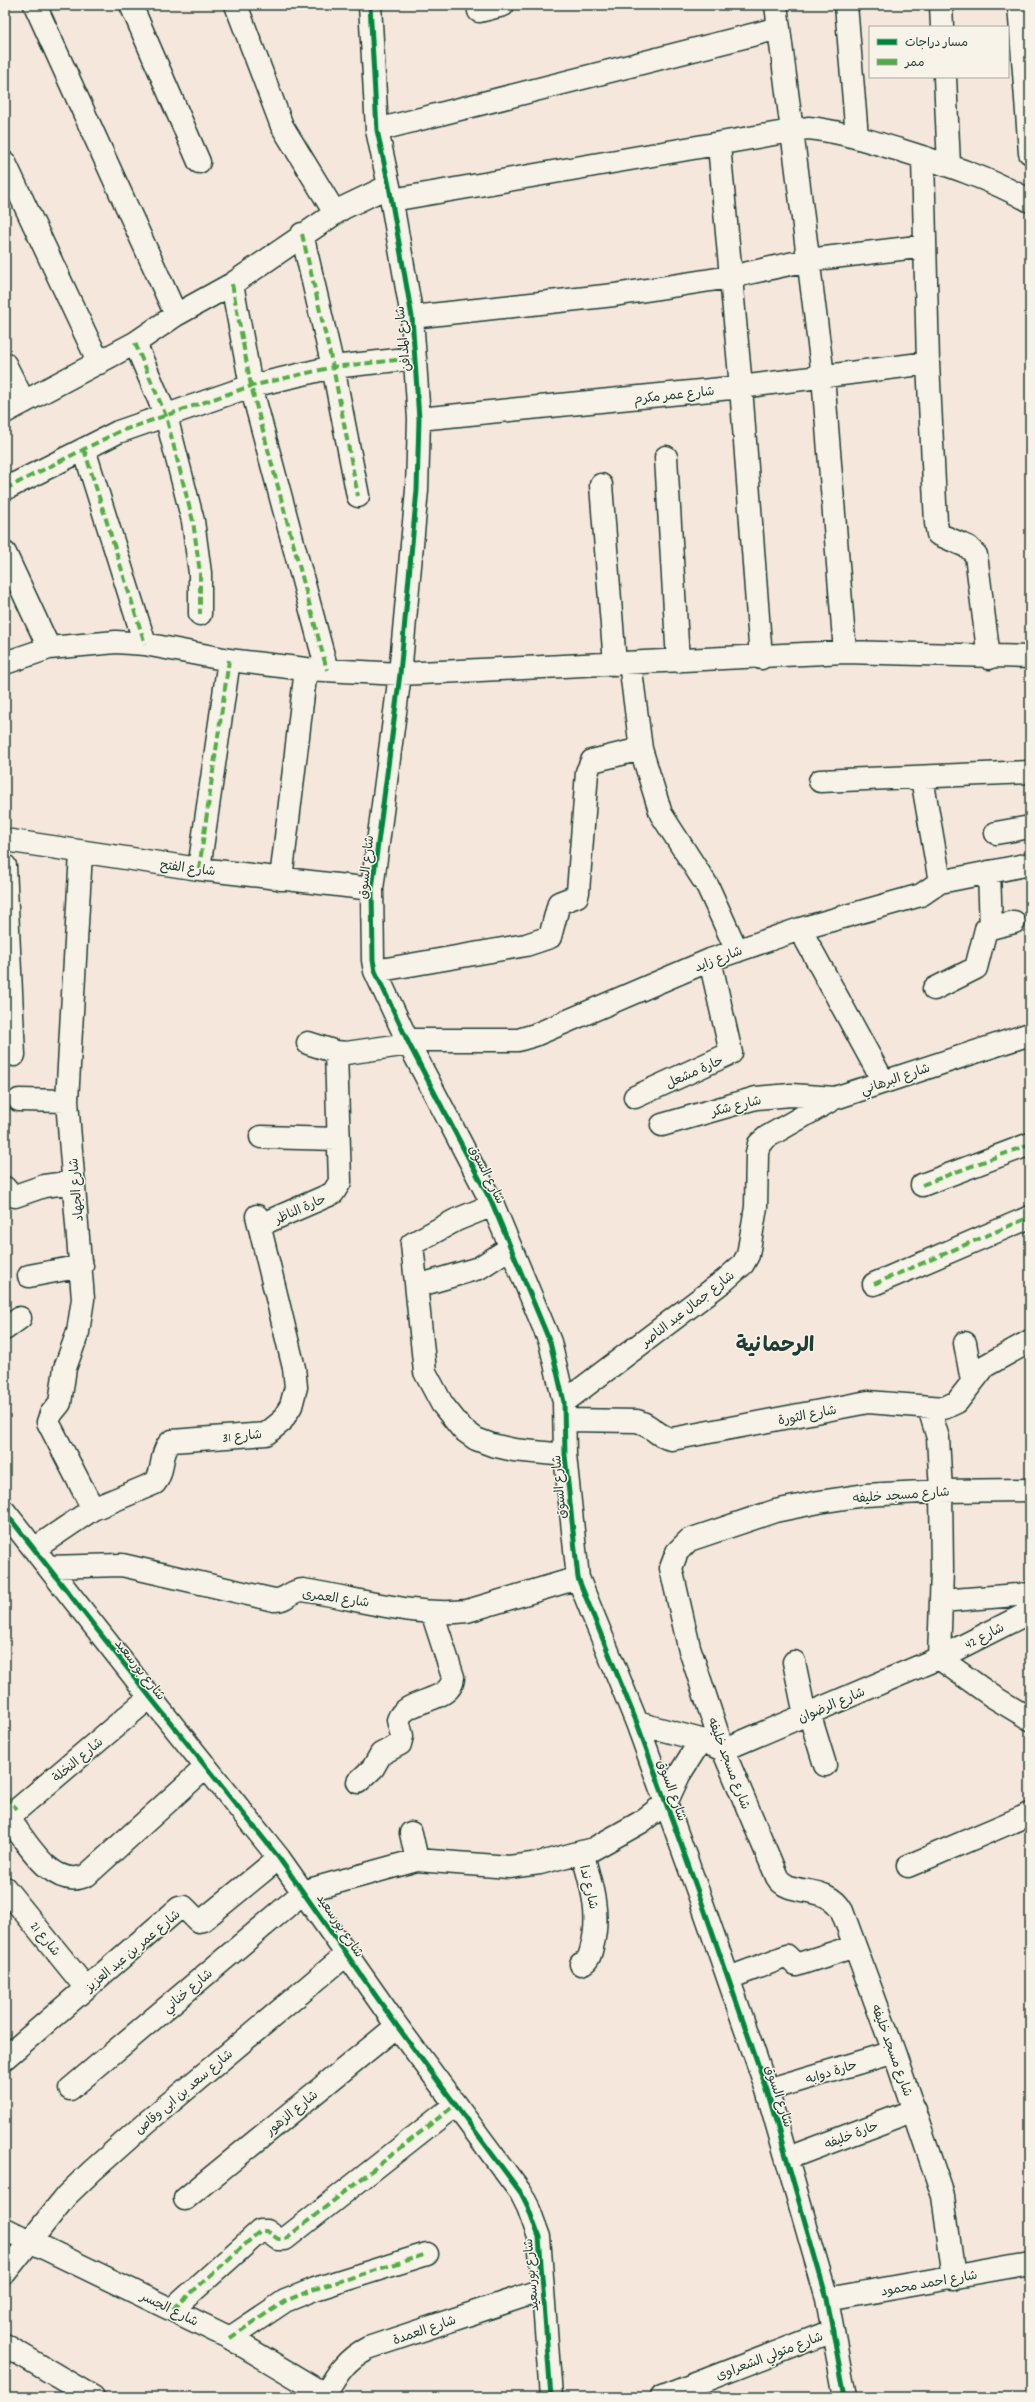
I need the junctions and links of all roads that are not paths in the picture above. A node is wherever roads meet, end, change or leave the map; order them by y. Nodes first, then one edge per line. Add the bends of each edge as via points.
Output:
1 (35, 5) edge
2 (131, 5) edge
3 (236, 5) edge
4 (370, 5) edge
5 (503, 5) edge
6 (776, 5) edge
7 (846, 5) edge
8 (941, 5) edge
9 (1019, 5) edge
10 (478, 11) dead end
11 (942, 26) edge
12 (779, 28) junction
13 (945, 78) edge
14 (377, 130) junction
15 (792, 131) junction
16 (857, 137) junction
17 (719, 145) junction
18 (1030, 153) edge
19 (923, 157) junction
20 (199, 162) dead end
21 (5, 164) edge
22 (949, 165) junction
23 (390, 193) junction
24 (1030, 201) edge
25 (335, 213) junction
26 (302, 234) junction
27 (925, 246) junction
28 (808, 260) junction
29 (730, 277) junction
30 (232, 284) junction
31 (176, 315) junction
32 (412, 317) junction
33 (134, 343) junction
34 (415, 358) junction
35 (99, 363) junction
36 (928, 363) junction
37 (5, 364) edge
38 (333, 367) junction
39 (823, 376) junction
40 (251, 386) junction
41 (741, 387) junction
42 (14, 407) edge
43 (166, 416) junction
44 (419, 420) junction
45 (84, 449) junction
46 (666, 457) dead end
47 (601, 485) dead end
48 (5, 489) edge
49 (358, 496) dead end
50 (5, 553) edge
51 (200, 614) dead end
52 (145, 644) junction
53 (49, 648) junction
54 (845, 652) junction
55 (761, 658) junction
56 (989, 658) junction
57 (1030, 658) edge
58 (229, 660) junction
59 (678, 661) junction
60 (5, 663) edge
61 (623, 664) junction
62 (316, 670) junction
63 (400, 674) junction
64 (641, 749) junction
65 (1030, 772) edge
66 (922, 778) junction
67 (820, 781) dead end
68 (1030, 827) edge
69 (996, 833) dead end
70 (5, 840) edge
71 (82, 853) junction
72 (1030, 864) edge
73 (5, 866) edge
74 (199, 869) junction
75 (989, 872) junction
76 (281, 878) junction
77 (940, 882) junction
78 (372, 889) junction
79 (1014, 922) dead end
80 (991, 928) junction
81 (800, 929) junction
82 (737, 951) junction
83 (710, 960) junction
84 (376, 971) junction
85 (934, 990) dead end
86 (1030, 1034) edge
87 (308, 1042) dead end
88 (408, 1042) junction
89 (336, 1052) junction
90 (14, 1055) dead end
91 (883, 1081) junction
92 (635, 1097) dead end
93 (835, 1098) junction
94 (19, 1100) dead end
95 (67, 1101) junction
96 (662, 1125) dead end
97 (261, 1137) dead end
98 (766, 1137) joint
99 (338, 1139) junction
100 (1030, 1144) edge
101 (74, 1182) junction
102 (922, 1185) dead end
103 (5, 1188) edge
104 (493, 1205) junction
105 (1030, 1217) edge
106 (258, 1221) joint
107 (510, 1248) junction
108 (82, 1266) junction
109 (29, 1276) dead end
110 (874, 1284) dead end
111 (417, 1286) junction
112 (1030, 1341) edge
113 (965, 1344) dead end
114 (972, 1381) junction
115 (929, 1408) junction
116 (564, 1411) junction
117 (565, 1455) junction
118 (1030, 1490) edge
119 (941, 1491) junction
120 (93, 1509) junction
121 (5, 1512) edge
122 (34, 1549) junction
123 (48, 1566) junction
124 (578, 1578) junction
125 (1030, 1594) edge
126 (940, 1601) junction
127 (432, 1612) junction
128 (1030, 1612) edge
129 (939, 1658) junction
130 (794, 1662) dead end
131 (150, 1697) junction
132 (807, 1714) junction
133 (1030, 1719) edge
134 (637, 1723) junction
135 (701, 1740) junction
136 (723, 1750) junction
137 (825, 1765) dead end
138 (206, 1767) junction
139 (358, 1782) dead end
140 (666, 1803) junction
141 (9, 1811) edge
142 (1030, 1814) edge
143 (411, 1833) dead end
144 (582, 1852) junction
145 (279, 1858) junction
146 (417, 1860) junction
147 (908, 1866) dead end
148 (5, 1888) edge
149 (305, 1891) junction
150 (855, 1946) junction
151 (347, 1954) junction
152 (580, 1964) dead end
153 (728, 1978) junction
154 (86, 1988) junction
155 (397, 2026) junction
156 (894, 2052) junction
157 (5, 2058) edge
158 (70, 2089) dead end
159 (767, 2090) junction
160 (455, 2104) junction
161 (915, 2110) junction
162 (788, 2158) junction
163 (185, 2199) dead end
164 (5, 2229) edge
165 (30, 2240) junction
166 (427, 2254) dead end
167 (1030, 2263) edge
168 (5, 2273) edge
169 (954, 2278) junction
170 (542, 2290) junction
171 (827, 2299) junction
172 (173, 2309) junction
173 (832, 2331) junction
174 (230, 2338) junction
175 (5, 2345) edge
176 (327, 2396) edge
177 (92, 2397) edge
178 (551, 2397) edge
179 (662, 2397) edge
180 (845, 2397) edge

1 - 31 street
2 - 20 street
3 - 25 street via 282,126
4 - 14 street, شارع المدافن
5 - 10 street
6 - 12 street
7 - 16 street
8 - 11 street
9 - 18 street
12 - 14 street
12 - 15 street
13 - 22 street
14 - 23 street, شارع المدافن
15 - 16 street via 808,128
15 - 17 street
15 - 28 street
16 - 19 street
17 - 23 street
17 - 29 street
19 - 22 street
19 - 27 street
21 - 35 street
22 - 24 street via 980,176
23 - 25 street
23 - 32 street, شارع المدافن
25 - 26 street
26 - 30 street
26 - 38 street
27 - 28 street
27 - 36 street
28 - 29 street
28 - 39 street
29 - 32 street via 614,295
29 - 41 street
30 - 31 street
30 - 40 street
31 - 33 street
32 - 34 street, شارع المدافن
33 - 35 street
33 - 43 street
34 - 38 street
34 - 44 street, شارع المدافن
35 - 42 street
36 - 39 street, شارع عمر مكرم
36 - 56 street via 938,534 968,547 976,554
37 - 42 street
38 - 40 street
38 - 49 street
39 - 41 street, شارع عمر مكرم
39 - 54 street
40 - 43 street
40 - 62 street
41 - 44 street, شارع عمر مكرم
41 - 55 street
43 - 45 street via 118,432
43 - 51 street via 193,521 200,573
44 - 63 street, شارع المدافن via 417,490
45 - 48 street
45 - 52 street
46 - 59 street
47 - 61 street
50 - 53 street
52 - 53 street via 103,642
52 - 58 street
53 - 60 street
54 - 55 street
54 - 56 street
55 - 59 street
56 - 57 street
58 - 62 street
58 - 74 street
59 - 61 street
61 - 63 street
61 - 64 street
62 - 63 street
62 - 76 street
63 - 78 street, شارع السوق
64 - 82 street via 662,814 708,887
64 - 84 street via 592,761 587,772 578,895 559,903 550,937 526,945
65 - 66 street
66 - 67 street
66 - 77 street
68 - 69 street
70 - 71 street, شارع الفتح
71 - 74 street, شارع الفتح
71 - 95 street, شارع الجهاد
72 - 75 street, شارع زايد
73 - 90 street
74 - 76 street, شارع الفتح
75 - 77 street, شارع زايد
75 - 80 street
76 - 78 street, شارع الفتح
77 - 81 street, شارع زايد via 921,895
78 - 84 street, شارع السوق via 372,949
79 - 80 street
80 - 85 street via 984,930 976,968
81 - 82 street, شارع زايد
81 - 91 street
82 - 83 street, شارع زايد
83 - 88 street, شارع زايد via 535,1036 518,1040
83 - 92 street, حارة مشعل via 731,1054
84 - 88 street, شارع السوق
86 - 91 street, شارع البرهاني
87 - 89 street
88 - 89 street, شارع زايد via 346,1053
88 - 104 street, شارع السوق
89 - 99 street, حارة الناظر
91 - 93 street, شارع البرهاني
93 - 96 street, شارع شكر via 756,1098
93 - 98 street, شارع البرهاني
94 - 95 street
95 - 101 street, شارع الجهاد
97 - 99 street
98 - 116 street, شارع جمال عبد الناصر via 759,1144 757,1153 756,1207 748,1255 743,1264
99 - 106 street, حارة الناظر via 340,1182 333,1192
100 - 102 street
101 - 103 street via 44,1186 15,1196
101 - 108 street, شارع الجهاد
104 - 107 street, شارع السوق
104 - 111 street via 412,1242
105 - 110 street
106 - 120 street, شارع 31 via 294,1368 296,1387 291,1406 281,1422 266,1434 172,1441 164,1450 160,1477 155,1483
107 - 111 street via 479,1268
107 - 116 street, شارع السوق via 550,1342
108 - 109 street
108 - 120 street, شارع الجهاد via 83,1299 78,1332 65,1368 60,1403 48,1422
111 - 117 street via 425,1372 442,1404 462,1429 492,1445
112 - 114 street, شارع الثورة via 986,1366
113 - 114 street
114 - 115 street, شارع الثورة via 957,1402 944,1408
115 - 116 street, شارع الثورة via 868,1402 672,1439 658,1435 648,1425 637,1421
115 - 119 street via 938,1438
116 - 117 street, شارع السوق
117 - 124 street, شارع السوق
118 - 119 street, شارع مسجد خليفه
119 - 126 street
119 - 136 street, شارع مسجد خليفه via 865,1495 775,1511 689,1540 677,1552 671,1568 674,1586 690,1647
120 - 122 street, شارع 31
121 - 122 street, شارع بورسعيد
122 - 123 street, شارع بورسعيد
123 - 127 street, شارع العمرى via 122,1565 274,1600 283,1600 294,1592 303,1590
123 - 131 street, شارع بورسعيد
124 - 127 street, شارع العمرى via 467,1611
124 - 134 street, شارع السوق
125 - 126 street
126 - 129 street
127 - 139 street via 453,1677 451,1686 445,1692 402,1712 398,1720 402,1736 400,1744 381,1754 373,1768
128 - 129 street, شارع 42
129 - 132 street, شارع الرضوان
129 - 133 street via 992,1696
130 - 132 street
131 - 138 street, شارع بورسعيد
131 - 141 street, شارع النخلة
132 - 136 street, شارع الرضوان
132 - 137 street
134 - 135 street
134 - 140 street, شارع السوق
135 - 136 street
135 - 140 street via 679,1775
136 - 150 street, شارع مسجد خليفه via 780,1881 788,1886 833,1899 842,1911
138 - 141 street via 80,1879 69,1880 57,1876 36,1855
138 - 145 street, شارع بورسعيد
140 - 144 street via 641,1822 593,1849
140 - 153 street, شارع السوق
142 - 147 street
143 - 146 street
144 - 146 street via 540,1864 509,1867
144 - 152 street, شارع ندا via 596,1911 595,1935 590,1957
145 - 149 street, شارع بورسعيد
145 - 154 street, شارع عمر بن عبد العزيز via 203,1920 198,1921 184,1907 179,1908
146 - 149 street
148 - 154 street, شارع 21
149 - 151 street, شارع بورسعيد
149 - 158 street, شارع خناني
150 - 153 street via 796,1965 788,1956
150 - 156 street, شارع مسجد خليفه
151 - 155 street, شارع بورسعيد
151 - 165 street, شارع سعد بن ابى وقاص via 119,2146 66,2196
153 - 159 street, شارع السوق
154 - 157 street, شارع عمر بن عبد العزيز
155 - 160 street, شارع بورسعيد
155 - 163 street, شارع الزهور
156 - 159 street, حارة دوابه
156 - 161 street, شارع مسجد خليفه
159 - 162 street, شارع السوق
160 - 170 street, شارع بورسعيد via 521,2193 528,2207 539,2237
160 - 172 street via 285,2240 267,2231 260,2231
161 - 162 street, حارة خليفه
161 - 169 street, شارع مسجد خليفه via 943,2196
162 - 171 street, شارع السوق
164 - 165 street, شارع الجسر
165 - 168 street, شارع سعد بن ابى وقاص
165 - 172 street, شارع الجسر
166 - 174 street via 285,2301
167 - 169 street, شارع احمد محمود
169 - 171 street, شارع احمد محمود
170 - 176 street, شارع العمدة via 368,2348 354,2355 342,2366
170 - 178 street, شارع بورسعيد
171 - 173 street, شارع السوق
172 - 174 street, شارع الجسر
173 - 179 street, شارع متولي الشعراوى
173 - 180 street, شارع السوق
174 - 176 street, شارع الجسر
175 - 177 street

